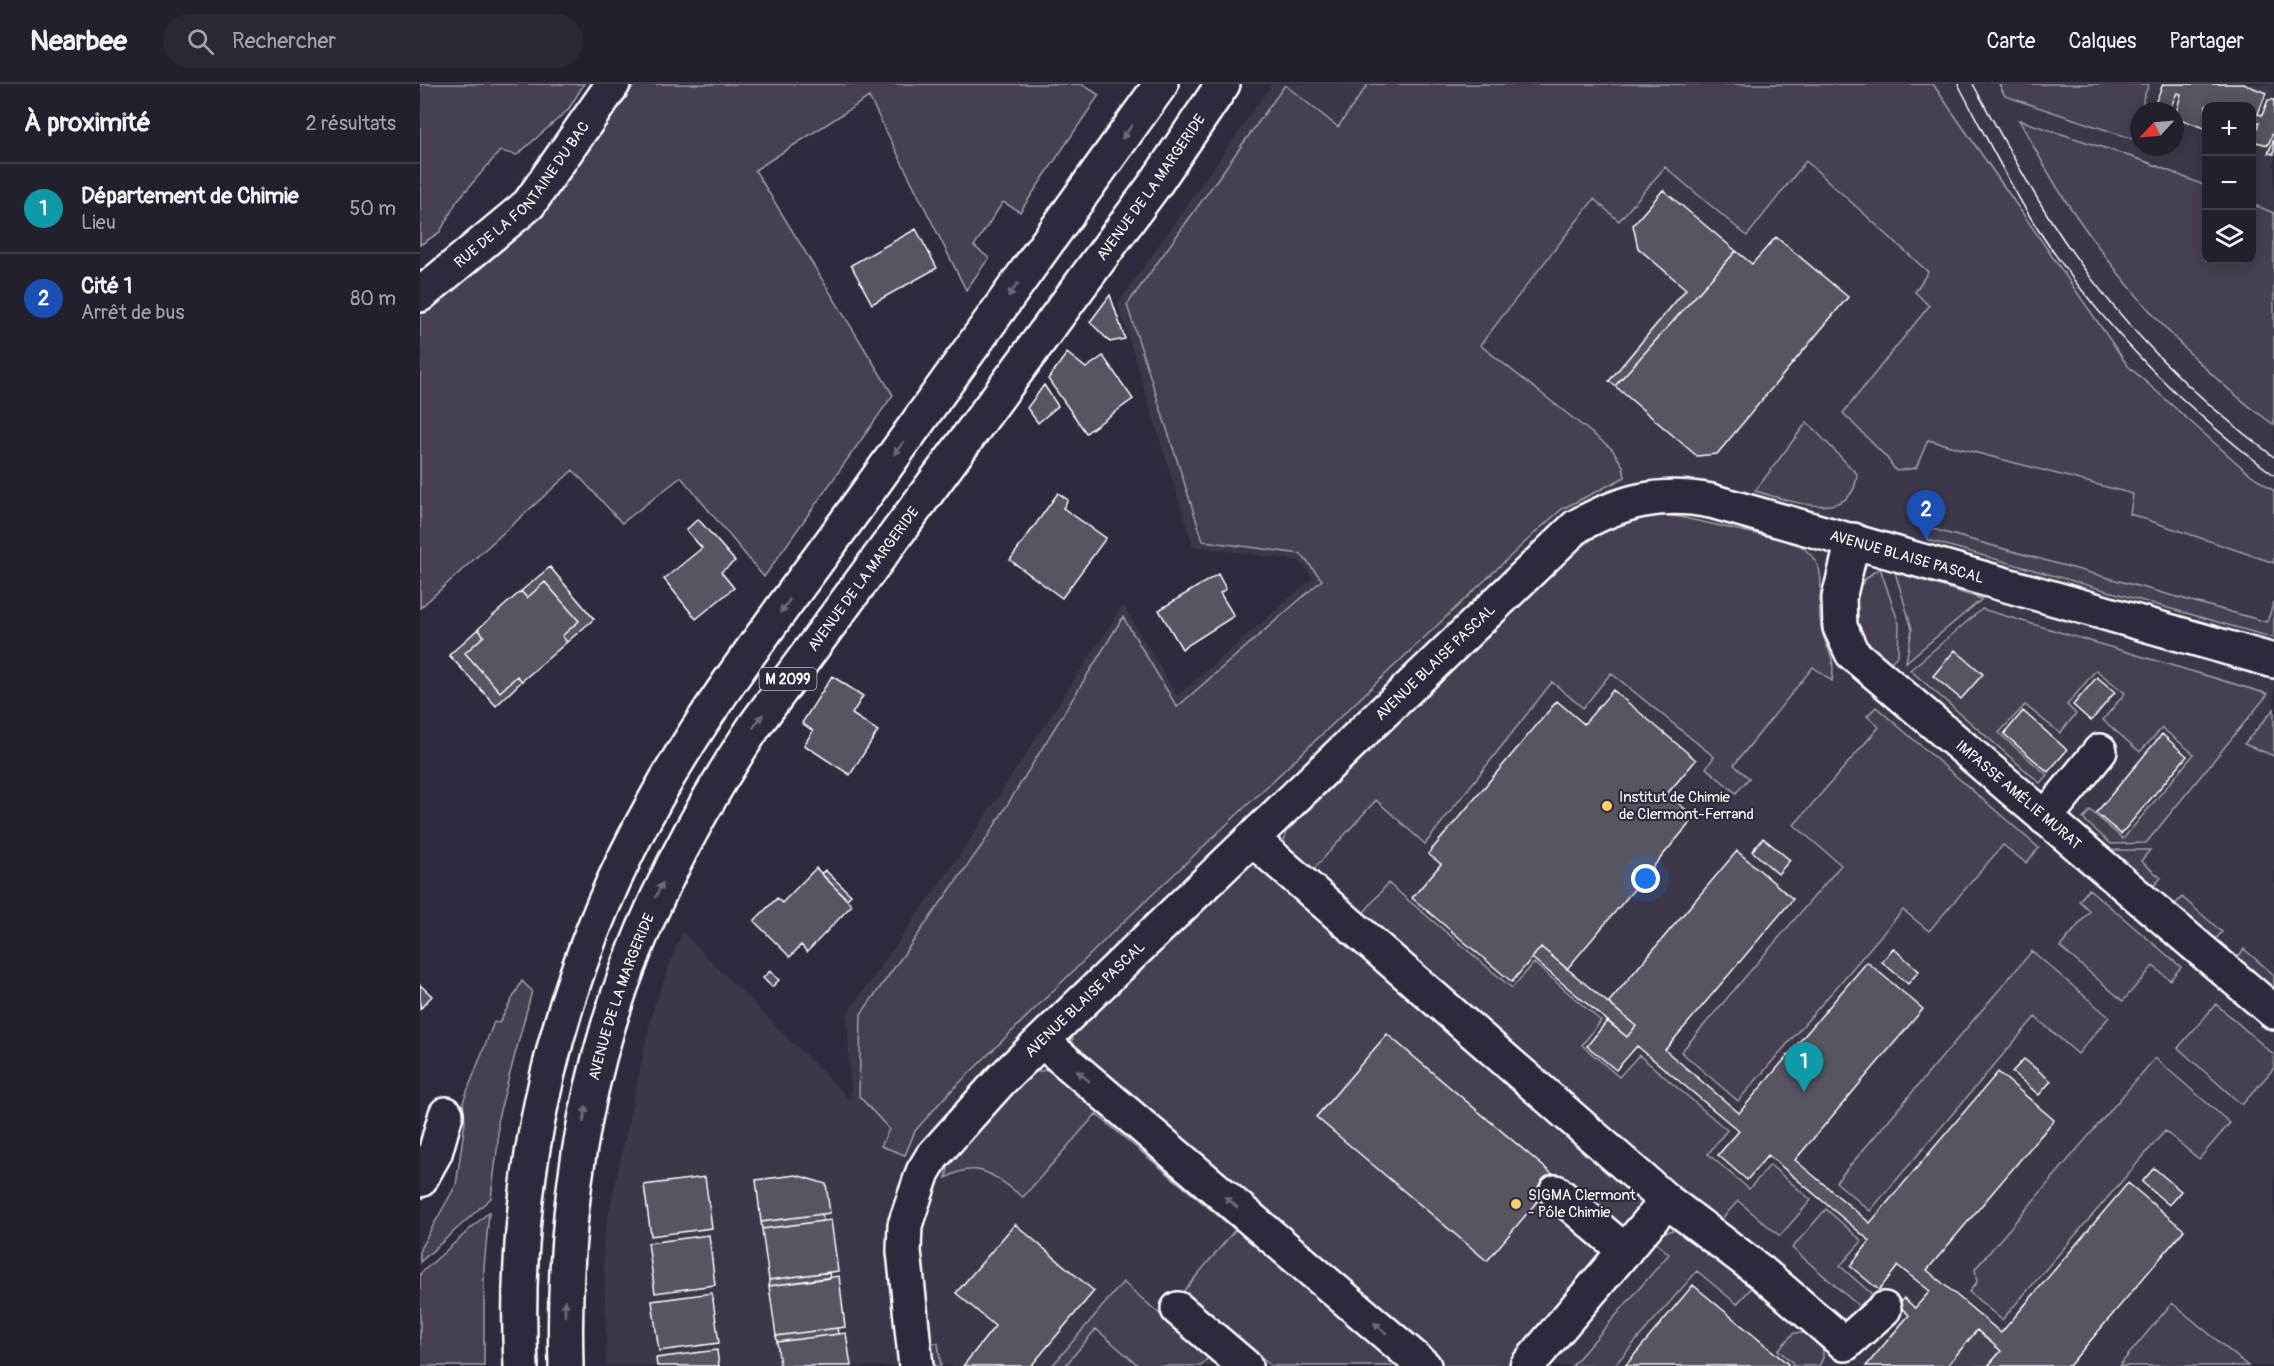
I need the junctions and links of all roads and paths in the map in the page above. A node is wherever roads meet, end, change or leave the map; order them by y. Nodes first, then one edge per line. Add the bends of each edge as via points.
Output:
1 (613, 84) edge
2 (1161, 84) edge
3 (1223, 84) edge
4 (420, 295) edge
5 (1853, 540) junction
6 (2274, 661) edge
7 (2100, 751) dead end
8 (2045, 818) junction
9 (1252, 839) junction
10 (2274, 1012) edge
11 (1042, 1041) junction
12 (446, 1114) dead end
13 (420, 1180) edge
14 (1556, 1192) dead end
15 (1667, 1201) junction
16 (1625, 1251) junction
17 (1178, 1309) dead end
18 (1884, 1309) dead end
19 (521, 1366) edge
20 (566, 1366) edge
21 (916, 1366) edge
22 (1245, 1366) edge
23 (1424, 1366) edge
24 (1527, 1366) edge

1 - 4 main road, RUE DE LA FONTAINE DU BAC via 529,204
2 -> 19 main road, M 2099 via 730,683 655,799 624,859 572,986 537,1119 520,1255
20 -> 3 main road, AVENUE DE LA MARGERIDE / M 2099 via 567,1238 587,1101 627,967 683,841 756,724 1155,184
5 - 6 main road, AVENUE BLAISE PASCAL
5 - 8 main road, IMPASSE AMÉLIE MURAT via 1839,598 1840,627 1852,653
5 - 9 main road, AVENUE BLAISE PASCAL via 1688,496 1665,496 1604,511 1577,526
7 - 8 main road
8 - 10 main road, IMPASSE AMÉLIE MURAT
9 - 11 main road, AVENUE BLAISE PASCAL
9 - 15 main road
11 - 21 main road, AVENUE BLAISE PASCAL via 961,1122 923,1172 905,1225 904,1242
23 -> 11 main road
12 - 13 main road via 435,1153
14 - 16 main road
15 - 16 main road
15 - 18 main road via 1761,1272 1845,1344
16 - 24 main road
17 - 22 main road

